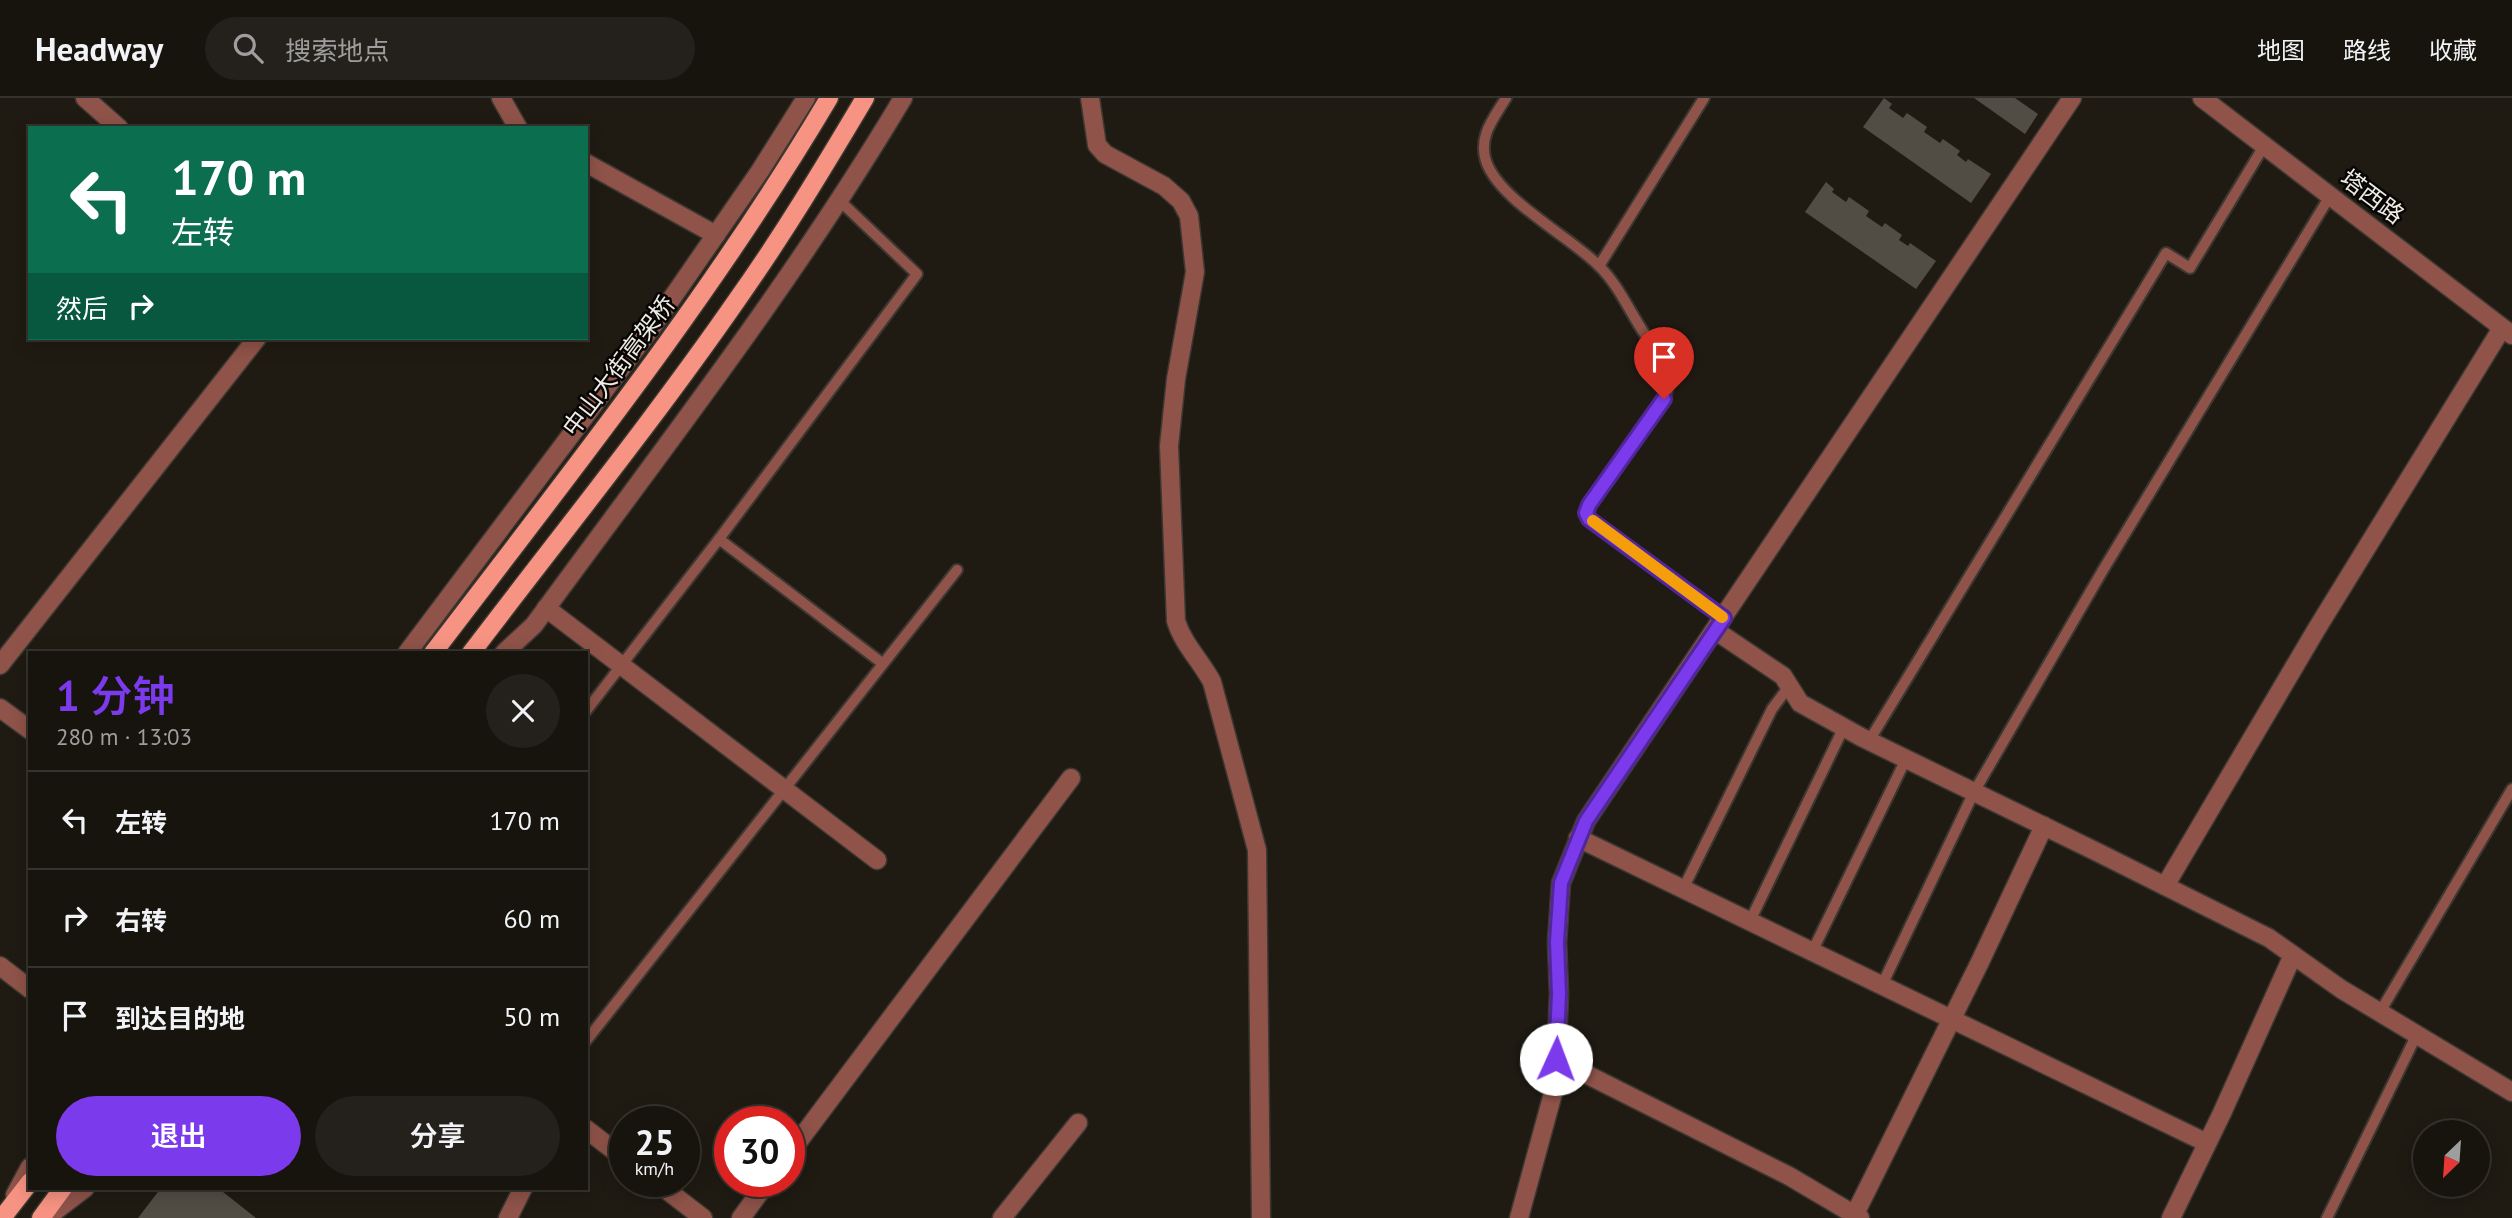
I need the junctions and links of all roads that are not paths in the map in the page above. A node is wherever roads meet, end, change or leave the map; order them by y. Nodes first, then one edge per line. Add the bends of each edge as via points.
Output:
1 (85, 98) edge
2 (501, 98) edge
3 (806, 98) edge
4 (829, 98) edge
5 (865, 98) edge
6 (903, 98) edge
7 (1090, 98) edge
8 (1506, 98) edge
9 (1704, 98) edge
10 (2072, 98) edge
11 (2202, 98) edge
12 (117, 126) edge
13 (518, 126) edge
14 (2264, 146) junction
15 (588, 164) edge
16 (2330, 196) junction
17 (841, 201) junction
18 (716, 235) junction
19 (1599, 266) junction
20 (2507, 331) edge
21 (255, 340) edge
22 (719, 539) junction
23 (957, 570) dead end
24 (546, 608) junction
25 (1720, 624) junction
26 (409, 651) edge
27 (435, 651) edge
28 (473, 651) edge
29 (506, 651) edge
30 (882, 663) junction
31 (0, 665) edge
32 (621, 665) junction
33 (1790, 685) junction
34 (588, 707) edge
35 (0, 708) edge
36 (1844, 727) junction
37 (28, 729) edge
38 (1869, 741) junction
39 (1906, 759) junction
40 (1071, 778) dead end
41 (783, 789) junction
42 (2512, 789) edge
43 (1974, 792) junction
44 (2044, 826) junction
45 (1578, 838) junction
46 (877, 860) dead end
47 (2165, 886) junction
48 (1683, 889) junction
49 (1750, 921) junction
50 (1812, 952) junction
51 (2292, 956) junction
52 (0, 966) edge
53 (1882, 985) junction
54 (28, 987) edge
55 (2380, 1012) junction
56 (1952, 1019) junction
57 (2417, 1034) junction
58 (588, 1038) edge
59 (1556, 1059) junction
60 (2512, 1092) edge
61 (1077, 1123) dead end
62 (588, 1130) edge
63 (805, 1133) edge
64 (2207, 1143) junction
65 (609, 1146) edge
66 (28, 1171) edge
67 (28, 1185) edge
68 (62, 1190) edge
69 (82, 1190) edge
70 (522, 1190) edge
71 (676, 1197) edge
72 (756, 1197) edge
73 (4, 1215) edge
74 (1856, 1217) edge
75 (41, 1218) edge
76 (46, 1218) edge
77 (508, 1218) edge
78 (703, 1218) edge
79 (741, 1218) edge
80 (1002, 1218) edge
81 (1261, 1218) edge
82 (1519, 1218) edge
83 (2171, 1218) edge
84 (2327, 1218) edge

1 - 12 street
2 - 13 street
3 - 18 street
4 - 27 main road, 中山大街高架桥 via 705,293
5 - 28 main road via 737,300
6 - 17 street
7 - 81 street via 1097,145 1105,154 1164,186 1189,216 1195,272 1169,446 1176,621 1212,682 1257,850
8 - 19 lane via 1486,131 1486,162 1506,191
9 - 19 lane
10 - 25 street
11 - 14 street, 塔西路
14 - 16 street, 塔西路
14 - 38 lane via 2190,268 2166,253
15 - 18 street
16 - 20 street, 塔西路
16 - 43 lane
17 - 22 lane via 917,274
17 - 24 street via 720,376
18 - 26 street
19 - 25 lane via 1657,354 1669,385 1586,513
20 - 47 street via 2316,630
21 - 31 street
22 - 30 lane
22 - 32 lane
23 - 30 lane
24 - 29 street
24 - 32 street
25 - 33 street
25 - 45 street
30 - 41 lane
32 - 34 lane
32 - 41 street
33 - 36 street via 1800,703
33 - 48 lane via 1772,709
35 - 37 street
36 - 38 street
36 - 49 lane
38 - 39 street
39 - 43 street
39 - 50 lane
40 - 63 street
41 - 46 street
41 - 58 lane
42 - 55 lane
43 - 44 street
43 - 53 lane
44 - 47 street
44 - 56 street
45 - 48 street
45 - 59 street via 1561,883
47 - 51 street via 2269,939
48 - 49 street
49 - 50 street
50 - 53 street
51 - 55 street
51 - 64 street
52 - 54 street
53 - 56 street
55 - 57 street
56 - 64 street
56 - 74 street
57 - 60 street
57 - 84 lane
59 - 74 street via 1789,1176
59 - 82 street via 1555,1086
61 - 80 street
62 - 65 street
64 - 83 street
66 - 73 street
67 - 73 main road
68 - 75 main road
69 - 76 street
70 - 77 street
71 - 78 street
72 - 79 street

